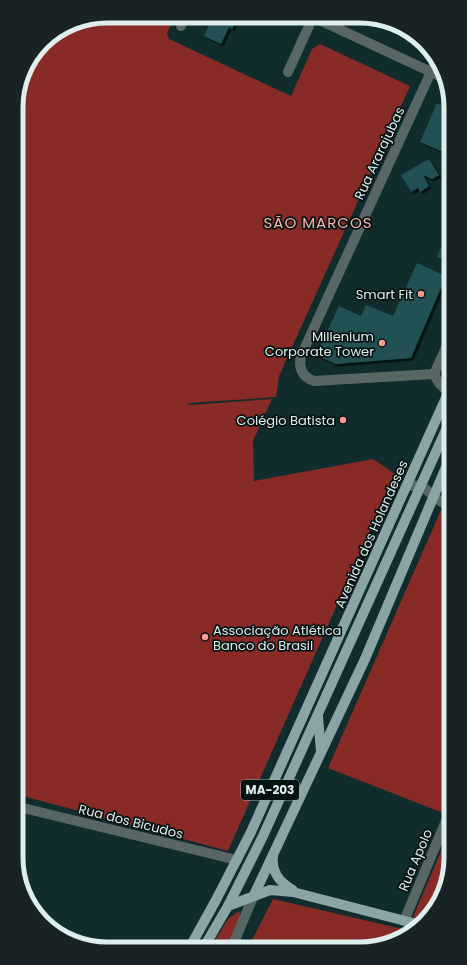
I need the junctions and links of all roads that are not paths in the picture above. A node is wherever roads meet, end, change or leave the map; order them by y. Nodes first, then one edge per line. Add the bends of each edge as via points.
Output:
1 (310, 23) edge
2 (327, 23) edge
3 (433, 67) edge
4 (288, 72) dead end
5 (444, 352) edge
6 (434, 374) junction
7 (444, 389) edge
8 (444, 402) edge
9 (444, 434) edge
10 (444, 471) edge
11 (407, 486) junction
12 (421, 486) junction
13 (433, 496) junction
14 (444, 503) edge
15 (444, 505) edge
16 (427, 510) junction
17 (318, 716) junction
18 (321, 751) junction
19 (23, 808) edge
20 (444, 826) edge
21 (274, 852) junction
22 (237, 860) junction
23 (254, 895) junction
24 (302, 895) junction
25 (228, 906) junction
26 (404, 921) junction
27 (413, 923) edge
28 (193, 942) edge
29 (207, 942) edge
30 (234, 942) edge

1 - 4 street
2 - 3 street
3 - 6 street, Rua Ararajubas via 300,363 304,376 314,381
5 - 6 street
6 - 7 street, Avenida dos Holandeses
8 - 11 main road, Avenida dos Holandeses / MA-203
9 - 12 main road, Avenida dos Holandeses / MA-203
10 - 13 main road
11 - 12 street
11 - 22 main road, Avenida dos Holandeses / MA-203
12 - 13 street
12 - 17 main road, Avenida dos Holandeses / MA-203
13 - 14 street
13 - 16 main road
15 - 16 street
16 - 18 main road via 365,659
17 - 18 main road
17 - 25 main road, Avenida dos Holandeses / MA-203 via 264,836
18 - 21 main road
19 - 22 street, Rua dos Bicudos
20 - 26 street, Rua Apolo
21 - 23 main road
21 - 24 main road via 273,864 276,875 285,886
22 - 28 main road, Avenida dos Holandeses / MA-203
23 - 24 main road via 275,890
23 - 25 main road
23 - 30 street
24 - 26 main road
25 - 29 main road, Avenida dos Holandeses / MA-203
26 - 27 main road

